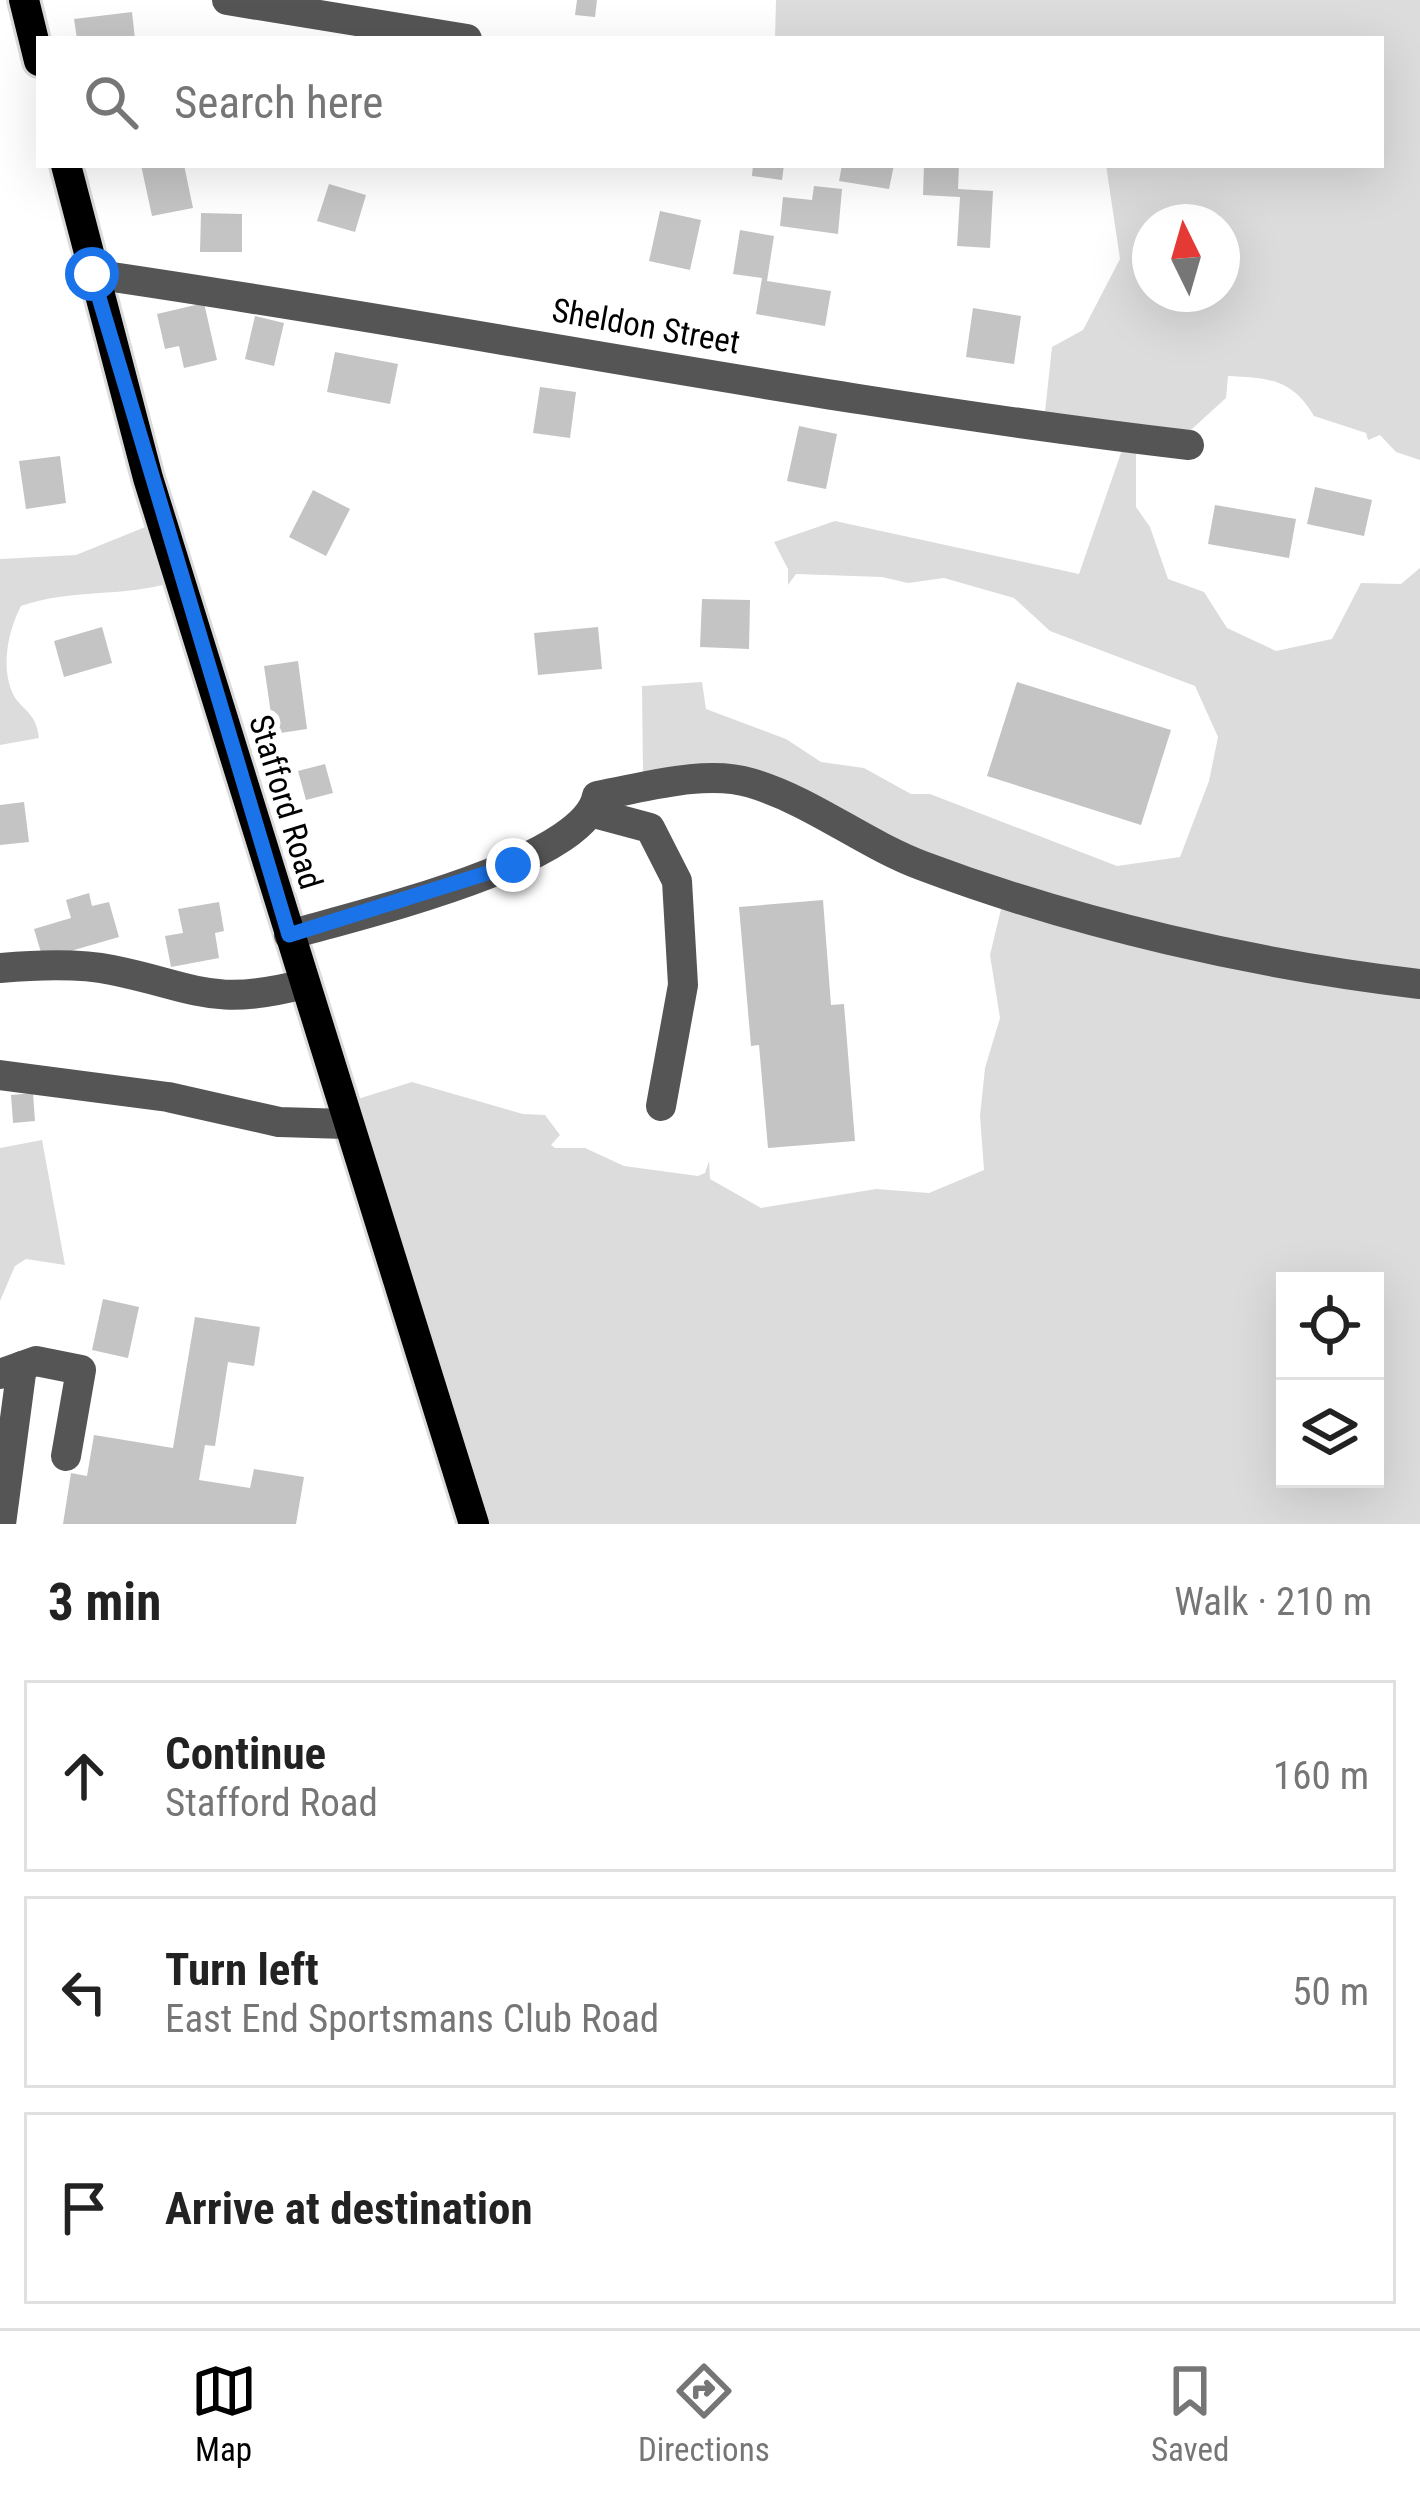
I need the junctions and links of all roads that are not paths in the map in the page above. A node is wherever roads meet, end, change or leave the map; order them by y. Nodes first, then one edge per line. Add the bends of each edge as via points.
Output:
1 (24, 0) edge
2 (227, 0) edge
3 (449, 36) edge
4 (36, 49) edge
5 (66, 168) edge
6 (92, 274) junction
7 (1189, 445) dead end
8 (594, 813) junction
9 (289, 935) junction
10 (0, 968) edge
11 (304, 984) junction
12 (1420, 984) edge
13 (0, 1075) edge
14 (662, 1106) dead end
15 (346, 1124) junction
16 (11, 1370) edge
17 (66, 1456) dead end
18 (1, 1524) edge
19 (474, 1524) edge

1 - 4 main road
2 - 3 street
5 - 6 main road, Stafford Road
6 - 7 street, Sheldon Street via 1020,425
6 - 9 main road, Stafford Road
8 - 9 street via 568,839 513,865
8 - 12 street via 597,796 748,781 922,866 1008,894 1120,927
8 - 14 street via 650,828 677,881 683,985
9 - 11 main road, Stafford Road
10 - 11 street via 110,970 208,997
11 - 15 main road, Stafford Road
13 - 15 street via 169,1097 279,1122
15 - 19 main road, Stafford Road
16 - 17 street via 36,1360 81,1370
16 - 18 street

